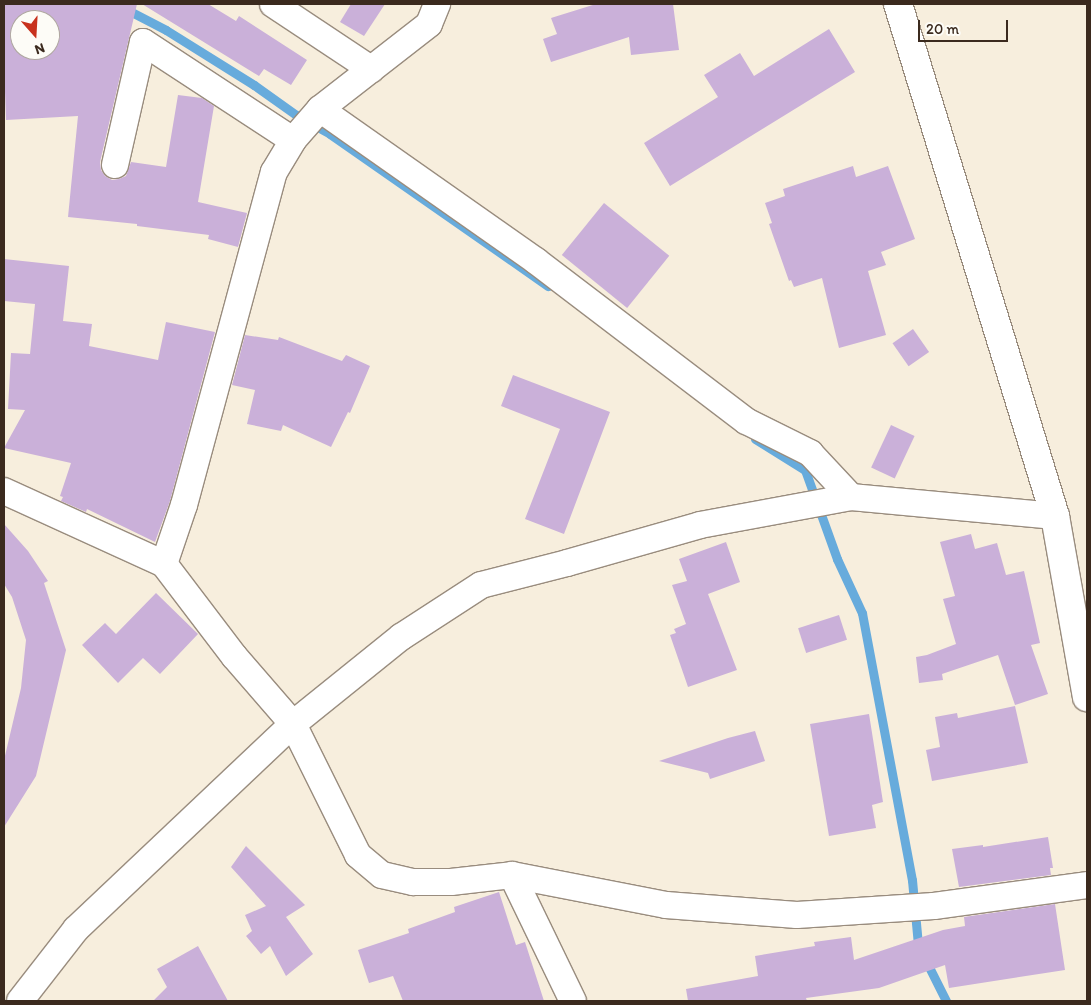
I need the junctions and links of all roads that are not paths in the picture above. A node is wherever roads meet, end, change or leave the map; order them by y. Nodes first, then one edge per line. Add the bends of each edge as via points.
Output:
1 (273, 4) edge
2 (437, 4) edge
3 (898, 4) edge
4 (371, 69) junction
5 (320, 109) junction
6 (293, 140) junction
7 (115, 165) dead end
8 (4, 490) edge
9 (851, 497) junction
10 (1055, 516) junction
11 (164, 564) junction
12 (1087, 697) edge
13 (293, 724) junction
14 (512, 875) junction
15 (1087, 885) edge
16 (20, 1001) edge
17 (574, 1001) edge

1 - 4 street
2 - 4 street via 429,24
3 - 10 street
4 - 5 street
5 - 6 street
5 - 9 street via 536,261 746,421 810,453
6 - 7 street via 143,42
6 - 11 street via 274,172 266,197 184,505
8 - 11 street
9 - 10 street
9 - 13 street via 700,525 481,585 401,637
10 - 12 street
11 - 13 street via 234,656
13 - 14 street via 358,855 382,875 413,882 451,882
13 - 16 street via 76,928
14 - 15 street via 666,905 797,915 934,906
14 - 17 street

